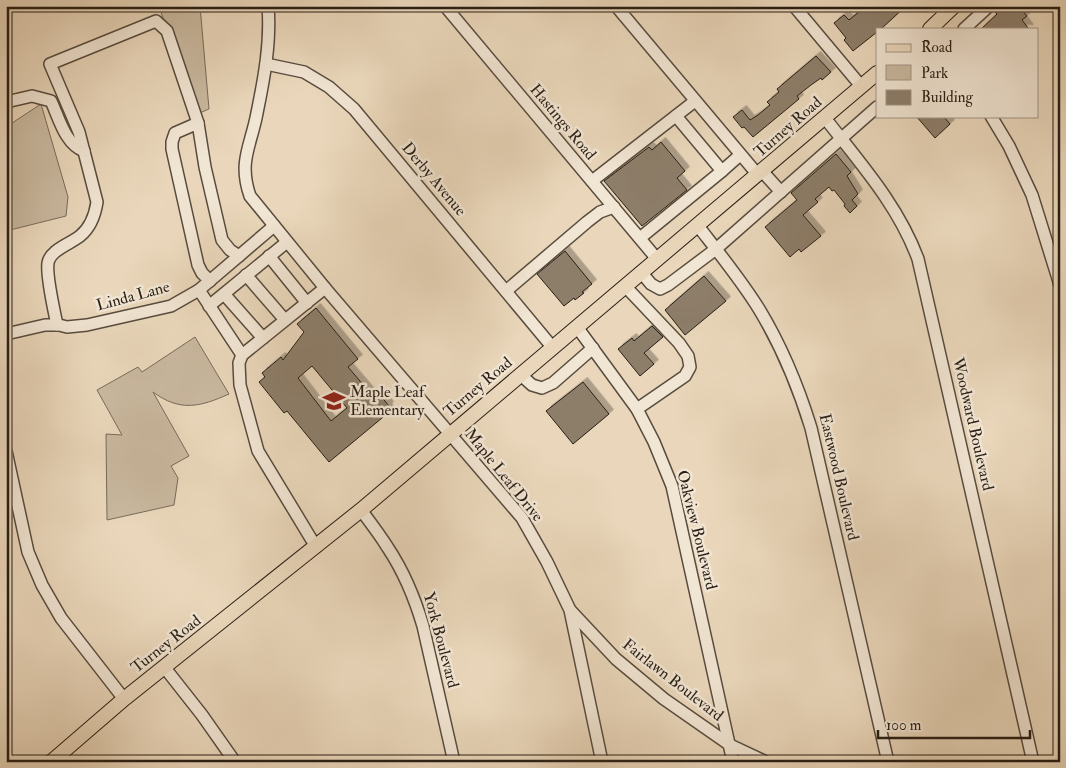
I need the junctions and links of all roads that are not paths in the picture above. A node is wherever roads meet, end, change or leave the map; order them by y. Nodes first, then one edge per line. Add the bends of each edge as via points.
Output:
1 (268, 6) edge
2 (445, 6) edge
3 (616, 6) edge
4 (794, 6) edge
5 (954, 6) edge
6 (989, 6) edge
7 (931, 28) edge
8 (965, 28) edge
9 (266, 64) junction
10 (876, 74) edge
11 (861, 86) junction
12 (695, 101) junction
13 (6, 102) edge
14 (876, 109) edge
15 (676, 116) junction
16 (825, 118) junction
17 (992, 118) edge
18 (198, 123) junction
19 (842, 140) junction
20 (84, 151) junction
21 (740, 155) junction
22 (722, 170) junction
23 (760, 173) junction
24 (592, 181) junction
25 (781, 192) junction
26 (614, 207) junction
27 (274, 226) junction
28 (698, 226) junction
29 (640, 238) junction
30 (287, 242) junction
31 (716, 249) junction
32 (239, 256) junction
33 (268, 256) junction
34 (657, 259) junction
35 (641, 272) junction
36 (246, 275) junction
37 (210, 281) junction
38 (1060, 285) edge
39 (624, 286) junction
40 (325, 288) junction
41 (199, 290) junction
42 (506, 291) junction
43 (224, 294) junction
44 (307, 302) junction
45 (209, 306) junction
46 (285, 320) junction
47 (56, 325) junction
48 (577, 327) junction
49 (6, 334) edge
50 (263, 338) junction
51 (553, 348) junction
52 (593, 348) junction
53 (242, 355) junction
54 (521, 375) junction
55 (637, 409) junction
56 (450, 434) junction
57 (6, 451) edge
58 (361, 510) junction
59 (316, 547) junction
60 (570, 610) junction
61 (165, 668) junction
62 (124, 699) junction
63 (730, 745) junction
64 (6, 758) edge
65 (9, 762) edge
66 (51, 762) edge
67 (235, 762) edge
68 (454, 762) edge
69 (602, 762) edge
70 (734, 762) edge
71 (766, 762) edge
72 (888, 762) edge
73 (1034, 762) edge

1 - 9 street
2 - 24 street, Hastings Road
3 - 12 street
4 - 11 street
5 - 7 main road
6 - 8 street
9 - 27 street, Maple Leaf Drive via 257,116 246,152 245,180 250,196
9 - 42 street, Derby Avenue via 304,72 329,87 354,109
10 - 11 main road, Turney Road
11 - 16 main road, Turney Road
12 - 15 street
12 - 21 street
13 - 20 street via 32,96 51,101 68,138
14 - 19 street
15 - 22 street
15 - 24 street
16 - 19 street, Woodward Boulevard
16 - 23 main road, Turney Road
17 - 38 street via 1032,195
18 - 20 street via 167,31 156,21 50,64
18 - 32 street via 222,240
18 - 37 street via 174,133 172,149 198,265
19 - 25 street
19 - 73 street, Woodward Boulevard via 889,202 918,259
20 - 47 street via 97,202 95,214 81,235 49,258
21 - 22 street
21 - 23 street
22 - 29 street
23 - 25 street
23 - 28 main road, Turney Road
24 - 26 street, Hastings Road
25 - 31 street
26 - 29 street, Hastings Road
26 - 42 street via 587,222
27 - 30 street, Maple Leaf Drive
27 - 32 street, Linda Lane
28 - 31 street, Eastwood Boulevard
28 - 34 main road, Turney Road
29 - 34 street, Hastings Road
30 - 33 street
30 - 40 street, Maple Leaf Drive
31 - 35 street via 665,288 656,287
31 - 72 street, Eastwood Boulevard via 759,308 784,354 800,393 811,428
32 - 37 street, Linda Lane
33 - 36 street
33 - 44 street
34 - 35 main road, Turney Road
35 - 39 main road, Turney Road
36 - 43 street
36 - 46 street
37 - 41 street, Linda Lane
39 - 48 main road, Turney Road
39 - 55 street via 679,343 688,356 690,367 685,376
40 - 44 street
40 - 56 street, Maple Leaf Drive
41 - 45 street
41 - 47 street, Linda Lane via 171,306 154,311 86,325
42 - 51 street, Derby Avenue
43 - 45 street
43 - 50 street
44 - 46 street
45 - 53 street
46 - 50 street
47 - 49 street, Linda Lane
48 - 51 main road, Turney Road
48 - 52 street, Oakview Boulevard
50 - 53 street
51 - 54 main road, Turney Road
52 - 54 street via 548,386 537,387
52 - 55 street, Oakview Boulevard
53 - 59 street via 239,362 240,385 258,450
54 - 56 main road, Turney Road
55 - 63 street, Oakview Boulevard via 672,486
56 - 58 main road, Turney Road
56 - 60 street, Maple Leaf Drive via 522,518
57 - 62 street via 28,552 42,585 61,618
58 - 59 main road, Turney Road
58 - 68 street, York Boulevard via 389,548 418,609
59 - 61 main road, Turney Road
60 - 63 street, Fairlawn Boulevard via 616,659 664,699
60 - 69 street, Maple Leaf Drive
61 - 62 main road, Turney Road
61 - 67 street
62 - 66 main road, Turney Road
63 - 70 street, Oakview Boulevard
63 - 71 street, Fairlawn Boulevard
64 - 65 street

